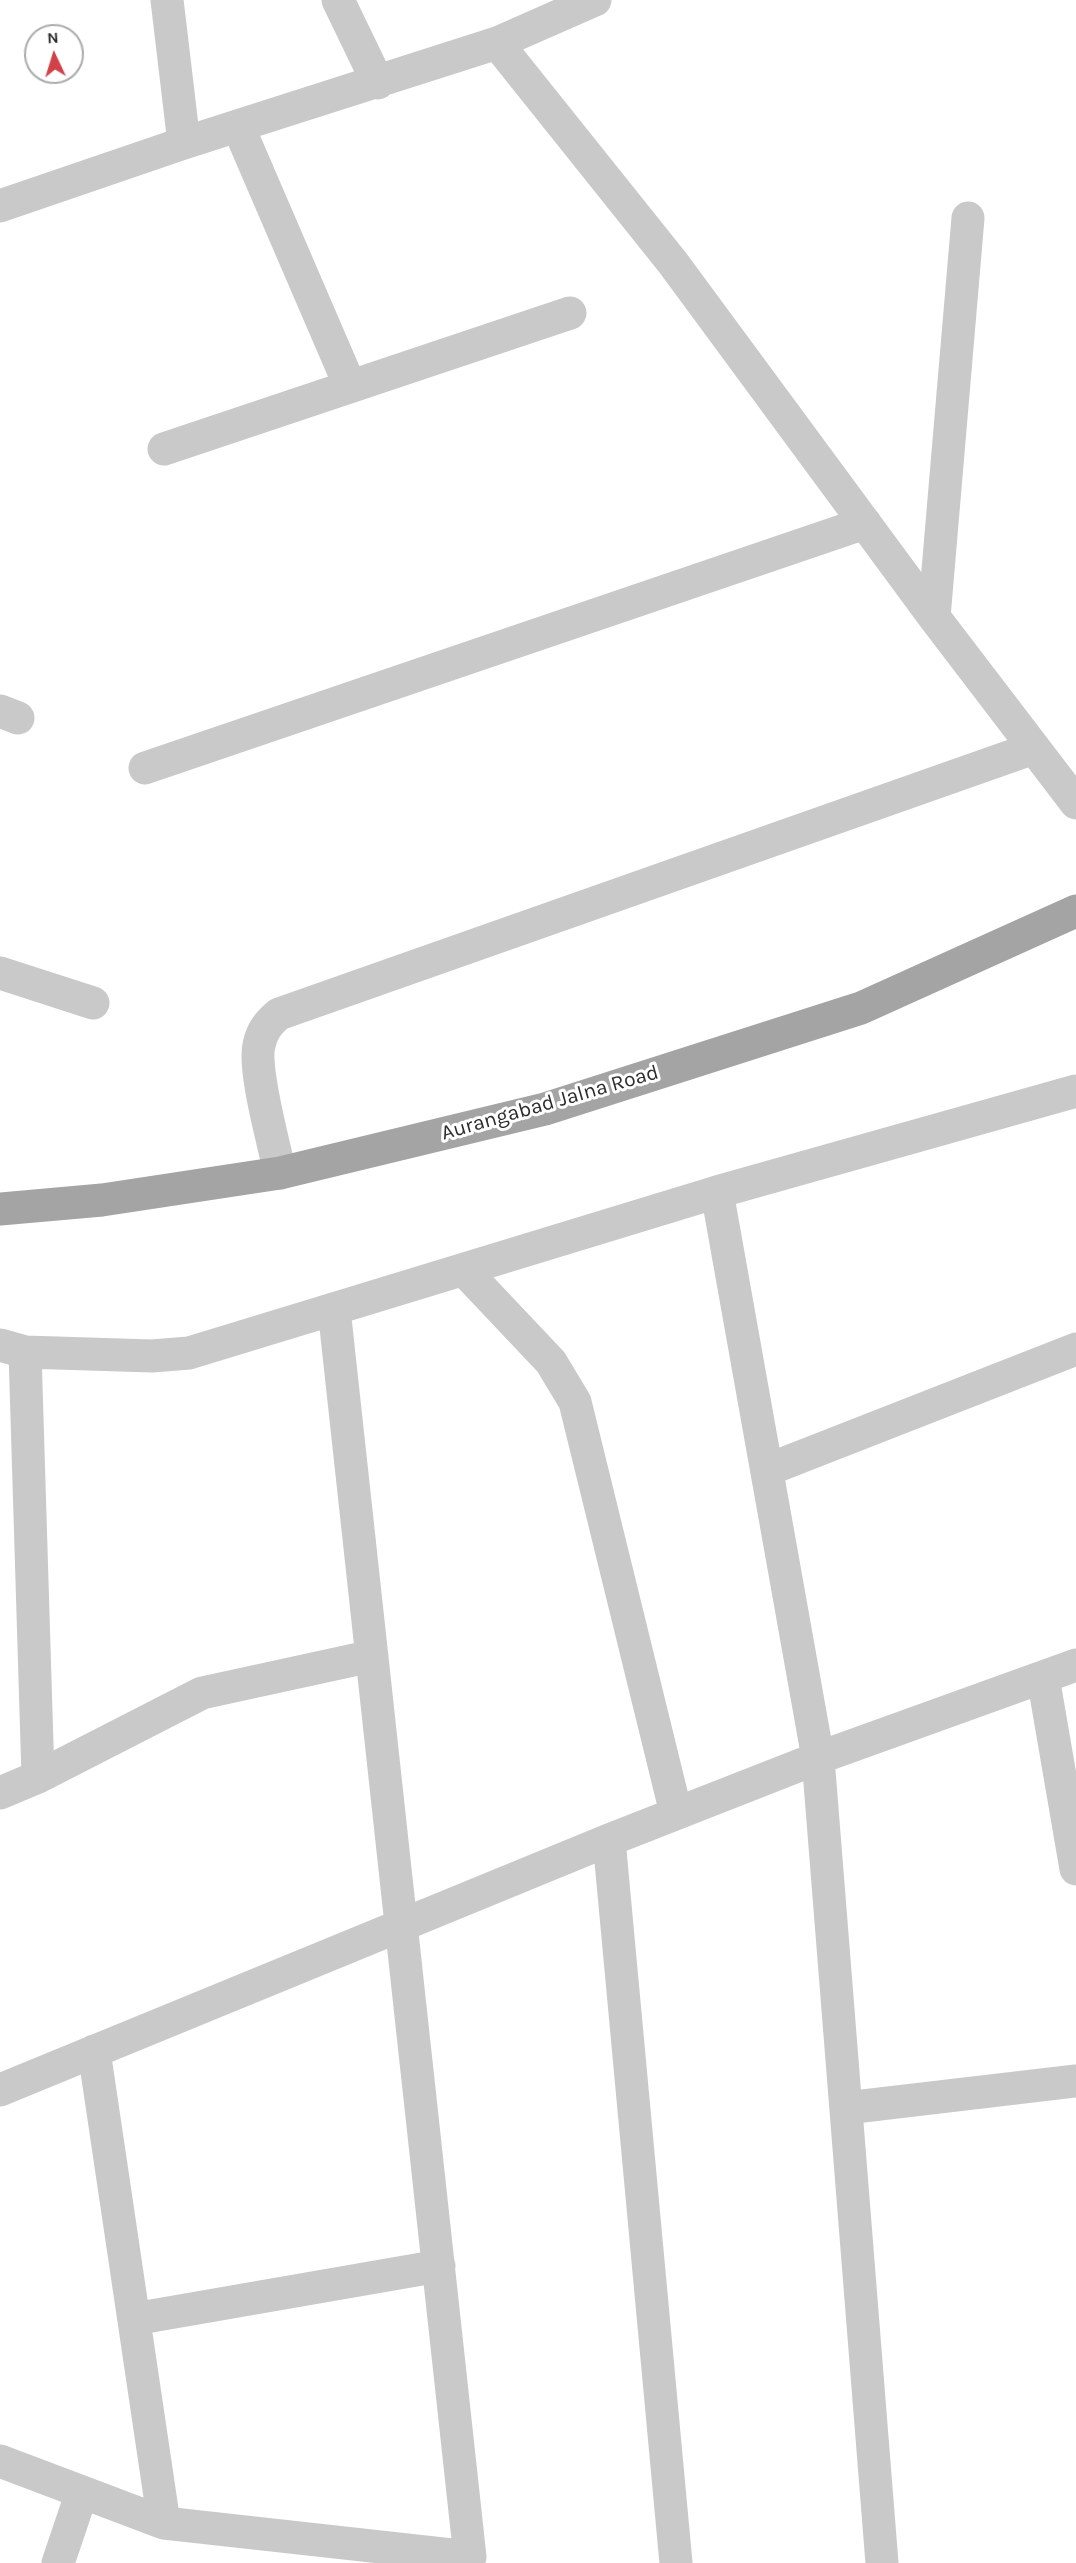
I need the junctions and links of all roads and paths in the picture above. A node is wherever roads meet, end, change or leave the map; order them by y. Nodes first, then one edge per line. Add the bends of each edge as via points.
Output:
1 (167, 0) edge
2 (338, 0) edge
3 (595, 0) edge
4 (543, 10) edge
5 (497, 44) junction
6 (378, 83) junction
7 (238, 126) junction
8 (184, 143) junction
9 (0, 206) edge
10 (968, 218) dead end
11 (570, 314) dead end
12 (350, 386) junction
13 (164, 449) dead end
14 (865, 523) junction
15 (934, 617) junction
16 (1034, 748) junction
17 (145, 768) dead end
18 (1076, 803) edge
19 (1076, 911) edge
20 (0, 973) edge
21 (93, 1003) dead end
22 (1076, 1091) edge
23 (280, 1173) junction
24 (717, 1192) junction
25 (0, 1209) edge
26 (464, 1270) junction
27 (334, 1309) junction
28 (1076, 1348) edge
29 (13, 1349) edge
30 (767, 1470) junction
31 (372, 1656) junction
32 (1076, 1665) edge
33 (1043, 1677) junction
34 (818, 1758) junction
35 (38, 1777) junction
36 (0, 1793) edge
37 (676, 1813) junction
38 (609, 1840) junction
39 (1076, 1869) edge
40 (401, 1925) junction
41 (94, 2052) junction
42 (1076, 2081) edge
43 (0, 2090) edge
44 (846, 2108) junction
45 (439, 2266) junction
46 (134, 2319) junction
47 (0, 2461) edge
48 (82, 2492) junction
49 (164, 2523) junction
50 (58, 2563) edge
51 (676, 2563) edge
52 (882, 2563) edge

1 - 8 street
2 - 6 street
3 - 4 street
4 - 5 street
5 - 6 street
5 - 14 street via 673,263
6 - 7 street
7 - 8 street
7 - 12 street
8 - 9 street
10 - 15 street
11 - 12 street
12 - 13 street
14 - 15 street
14 - 17 street
15 - 16 street
16 - 18 street
16 - 23 street via 279,1014 263,1032 257,1060
19 - 23 main road, Aurangabad Jalna Road via 861,1008 545,1109
20 - 21 street
22 - 24 street
23 - 25 main road, Aurangabad Jalna Road via 102,1200
24 - 26 street
24 - 30 street
26 - 27 street
26 - 37 street via 551,1362 575,1402
27 - 29 street via 189,1353 152,1356
27 - 31 street
28 - 30 street
29 - 35 street
30 - 34 street
31 - 35 street via 202,1693
31 - 40 street
32 - 33 street
33 - 34 street
33 - 39 street
34 - 37 street
34 - 44 street
35 - 36 street
37 - 38 street
38 - 40 street
38 - 51 street
40 - 41 street
40 - 45 street
41 - 43 street
41 - 46 street
42 - 44 street
44 - 52 street
45 - 46 street
45 - 49 street via 470,2556
46 - 49 street
47 - 48 street
48 - 49 street
48 - 50 street

